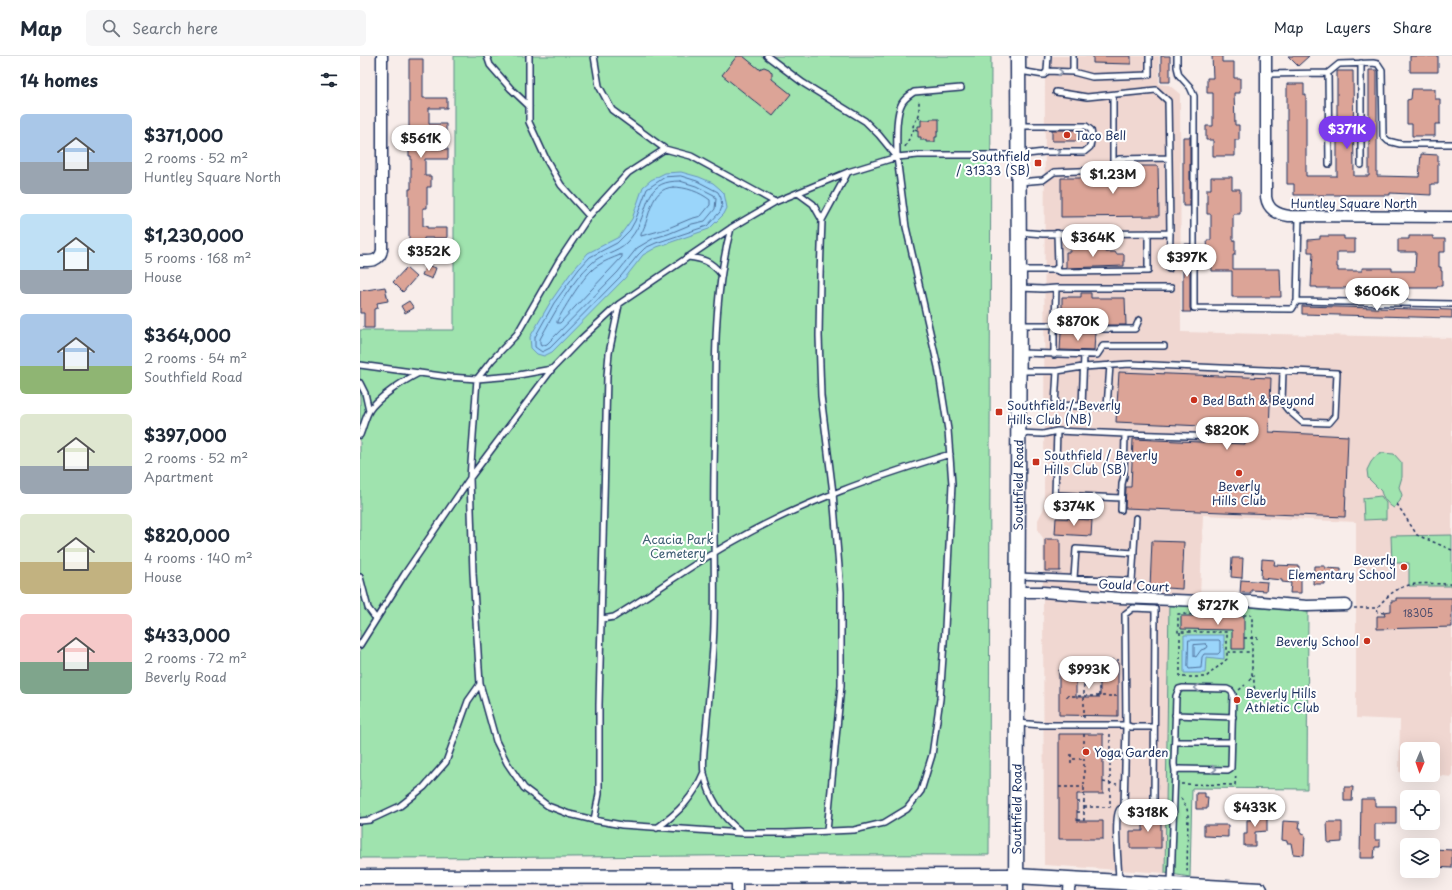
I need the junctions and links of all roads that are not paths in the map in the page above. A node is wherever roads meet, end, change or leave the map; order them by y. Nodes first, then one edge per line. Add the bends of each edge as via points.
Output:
1 (382, 56) edge
2 (487, 56) edge
3 (529, 56) edge
4 (594, 56) edge
5 (767, 56) edge
6 (1018, 56) edge
7 (1048, 56) edge
8 (1073, 56) edge
9 (1149, 56) edge
10 (1177, 56) edge
11 (1266, 56) edge
12 (1361, 63) junction
13 (1018, 71) junction
14 (1047, 71) junction
15 (1073, 72) junction
16 (1328, 73) junction
17 (1266, 74) junction
18 (962, 88) dead end
19 (1056, 92) dead end
20 (1113, 95) junction
21 (529, 106) junction
22 (1018, 126) junction
23 (1452, 144) edge
24 (665, 149) junction
25 (1019, 155) junction
26 (897, 157) junction
27 (1169, 158) junction
28 (1113, 163) junction
29 (1329, 164) dead end
30 (1361, 165) dead end
31 (848, 172) junction
32 (1018, 182) junction
33 (798, 192) junction
34 (775, 202) junction
35 (589, 216) junction
36 (1299, 217) junction
37 (1452, 217) edge
38 (822, 220) junction
39 (731, 228) junction
40 (1018, 232) junction
41 (1057, 233) junction
42 (1148, 233) junction
43 (1170, 233) junction
44 (688, 257) junction
45 (360, 261) edge
46 (1169, 269) dead end
47 (1019, 270) junction
48 (1055, 270) junction
49 (721, 274) junction
50 (1019, 288) junction
51 (1056, 288) junction
52 (1171, 288) dead end
53 (1297, 301) junction
54 (619, 304) junction
55 (1452, 304) edge
56 (1139, 320) dead end
57 (1018, 325) junction
58 (1055, 325) junction
59 (1164, 346) dead end
60 (1018, 353) junction
61 (1054, 354) junction
62 (1084, 355) junction
63 (360, 365) edge
64 (1110, 365) junction
65 (1083, 367) junction
66 (552, 369) junction
67 (1283, 370) junction
68 (1018, 371) junction
69 (1057, 371) junction
70 (420, 373) junction
71 (477, 379) junction
72 (360, 383) edge
73 (1082, 406) junction
74 (369, 411) junction
75 (1057, 431) junction
76 (1017, 433) junction
77 (1125, 434) junction
78 (360, 435) edge
79 (1220, 437) dead end
80 (950, 454) junction
81 (470, 478) junction
82 (833, 493) junction
83 (1121, 498) junction
84 (1121, 510) dead end
85 (1136, 518) dead end
86 (715, 551) junction
87 (1134, 553) junction
88 (1017, 576) junction
89 (360, 577) edge
90 (1074, 578) junction
91 (1017, 592) junction
92 (1346, 605) road end
93 (602, 619) junction
94 (376, 620) junction
95 (360, 645) edge
96 (480, 684) junction
97 (1175, 715) junction
98 (1233, 717) junction
99 (1017, 723) junction
100 (1126, 725) junction
101 (1154, 727) junction
102 (1175, 742) junction
103 (1232, 742) junction
104 (1175, 771) junction
105 (704, 772) junction
106 (1124, 808) junction
107 (594, 820) junction
108 (360, 821) edge
109 (657, 828) junction
110 (827, 831) junction
111 (742, 833) junction
112 (1016, 876) junction
113 (360, 877) edge
114 (1119, 881) junction
115 (737, 883) edge
116 (1070, 884) edge
117 (1171, 884) junction
118 (1016, 890) edge
119 (1260, 890) edge

1 - 45 street via 382,250 376,260
2 - 21 lane via 490,65
3 - 21 lane
4 - 24 lane via 599,86 612,110
5 - 26 lane via 865,122 880,135
6 - 13 street, Southfield Road
7 - 14 lane
8 - 15 lane
9 - 15 lane via 1149,75 1092,77
10 - 53 lane via 1178,75 1194,96 1194,308 1292,309
11 - 17 street
12 - 16 lane via 1339,64
12 - 23 lane via 1378,64 1382,70 1383,136 1388,141 1400,144
12 - 30 lane
13 - 14 lane via 1044,75
13 - 22 street, Southfield Road
14 -> 15 lane
16 - 17 lane
16 - 29 lane
17 - 36 street, Huntley Square North via 1268,206 1282,215
18 - 26 lane via 914,92 908,96 900,108
19 - 20 lane via 1087,97
20 - 27 lane via 1156,90 1168,101
20 - 28 lane
21 - 35 lane via 530,122 546,159 561,185
22 - 25 street, Southfield Road
25 -> 22 lane via 1084,152 1090,147 1092,136 1091,130 1086,126
24 - 34 lane via 691,156
24 - 35 lane via 628,173
25 - 26 lane
25 - 32 street, Southfield Road
26 - 31 lane
26 - 80 lane via 906,227 938,367
27 - 28 lane via 1119,159
27 - 43 lane
28 - 32 lane via 1103,170 1054,172 1043,180
31 - 33 lane
31 - 38 lane
32 - 40 street, Southfield Road
33 - 34 lane
33 - 38 lane via 812,204
34 - 39 lane
35 - 71 lane via 559,261 517,334
36 - 37 street, Huntley Square North
36 - 53 lane
38 - 82 lane via 819,336 822,396
39 - 44 lane
39 - 49 lane
40 - 41 lane
40 - 47 street, Southfield Road
41 - 42 lane
41 - 48 lane via 1058,266
42 - 43 lane
42 - 48 lane via 1148,271
43 - 46 lane
44 - 49 lane via 700,258 714,265
44 - 54 lane
47 - 48 lane
47 - 50 street, Southfield Road
49 - 86 lane via 715,354
50 - 51 lane
50 - 57 street, Southfield Road
51 - 52 lane
51 - 58 lane
53 - 55 lane
54 - 66 lane
54 - 93 lane via 609,352 607,387
56 - 58 lane via 1135,329 1058,329
57 - 58 lane
57 - 60 street, Southfield Road
58 - 61 lane
59 - 62 lane via 1103,346 1097,355
60 - 61 lane
60 - 68 street, Southfield Road
61 - 62 lane
62 - 65 lane
63 - 70 lane
64 - 65 lane
64 - 67 lane
64 - 73 lane via 1107,407
65 - 69 lane
65 - 73 lane
66 - 71 lane
66 - 81 lane
67 - 67 lane via 1337,373 1335,416 1329,423 1302,422 1288,410 1282,402
68 - 69 lane
68 - 76 street, Southfield Road
69 - 73 lane via 1055,405
70 - 71 lane
70 - 74 lane via 405,380
71 - 81 lane
72 - 74 lane
74 - 78 lane
75 - 76 lane via 1043,434
75 - 77 lane
75 - 83 lane via 1055,495
76 - 88 street, Southfield Road
77 - 79 lane
77 - 83 lane
80 - 82 lane
80 - 110 lane via 951,528 940,699 932,755 921,791 907,809 884,823 854,830
81 - 94 lane
81 - 96 lane
82 - 86 lane
82 - 110 lane via 841,592 841,686
83 - 84 lane
85 - 87 lane
86 - 93 lane via 614,617
86 - 105 lane via 714,634
87 - 90 lane via 1132,581
87 - 90 lane via 1076,549
88 - 90 lane
88 - 91 street, Southfield Road
89 - 94 lane via 368,608
91 - 92 street, Gould Court via 1134,599 1244,600 1307,606
91 - 99 street, Southfield Road
93 - 107 lane via 599,794
94 - 95 lane
96 - 107 lane via 496,741 506,763 524,788 548,806
96 - 108 lane via 468,701 446,762 424,787 400,806 370,820
97 - 98 lane
98 -> 97 lane via 1233,694 1227,689 1179,689
97 - 102 lane
98 - 103 lane
99 - 100 lane
99 - 112 street, Southfield Road
100 - 101 lane
100 - 101 lane via 1125,614 1133,608 1155,609
100 - 106 lane
101 - 106 lane via 1154,806
102 - 103 lane
102 - 104 lane
104 -> 103 lane via 1228,770 1232,765
104 - 117 lane
105 - 109 lane via 687,802
105 - 111 lane via 718,810
106 - 114 lane via 1118,812 1117,819
107 - 109 lane
109 - 111 lane
110 - 111 lane
112 - 115 street
112 - 116 street
112 - 118 street, Southfield Road
113 - 115 street
114 - 116 street
114 - 117 street
117 - 119 street

